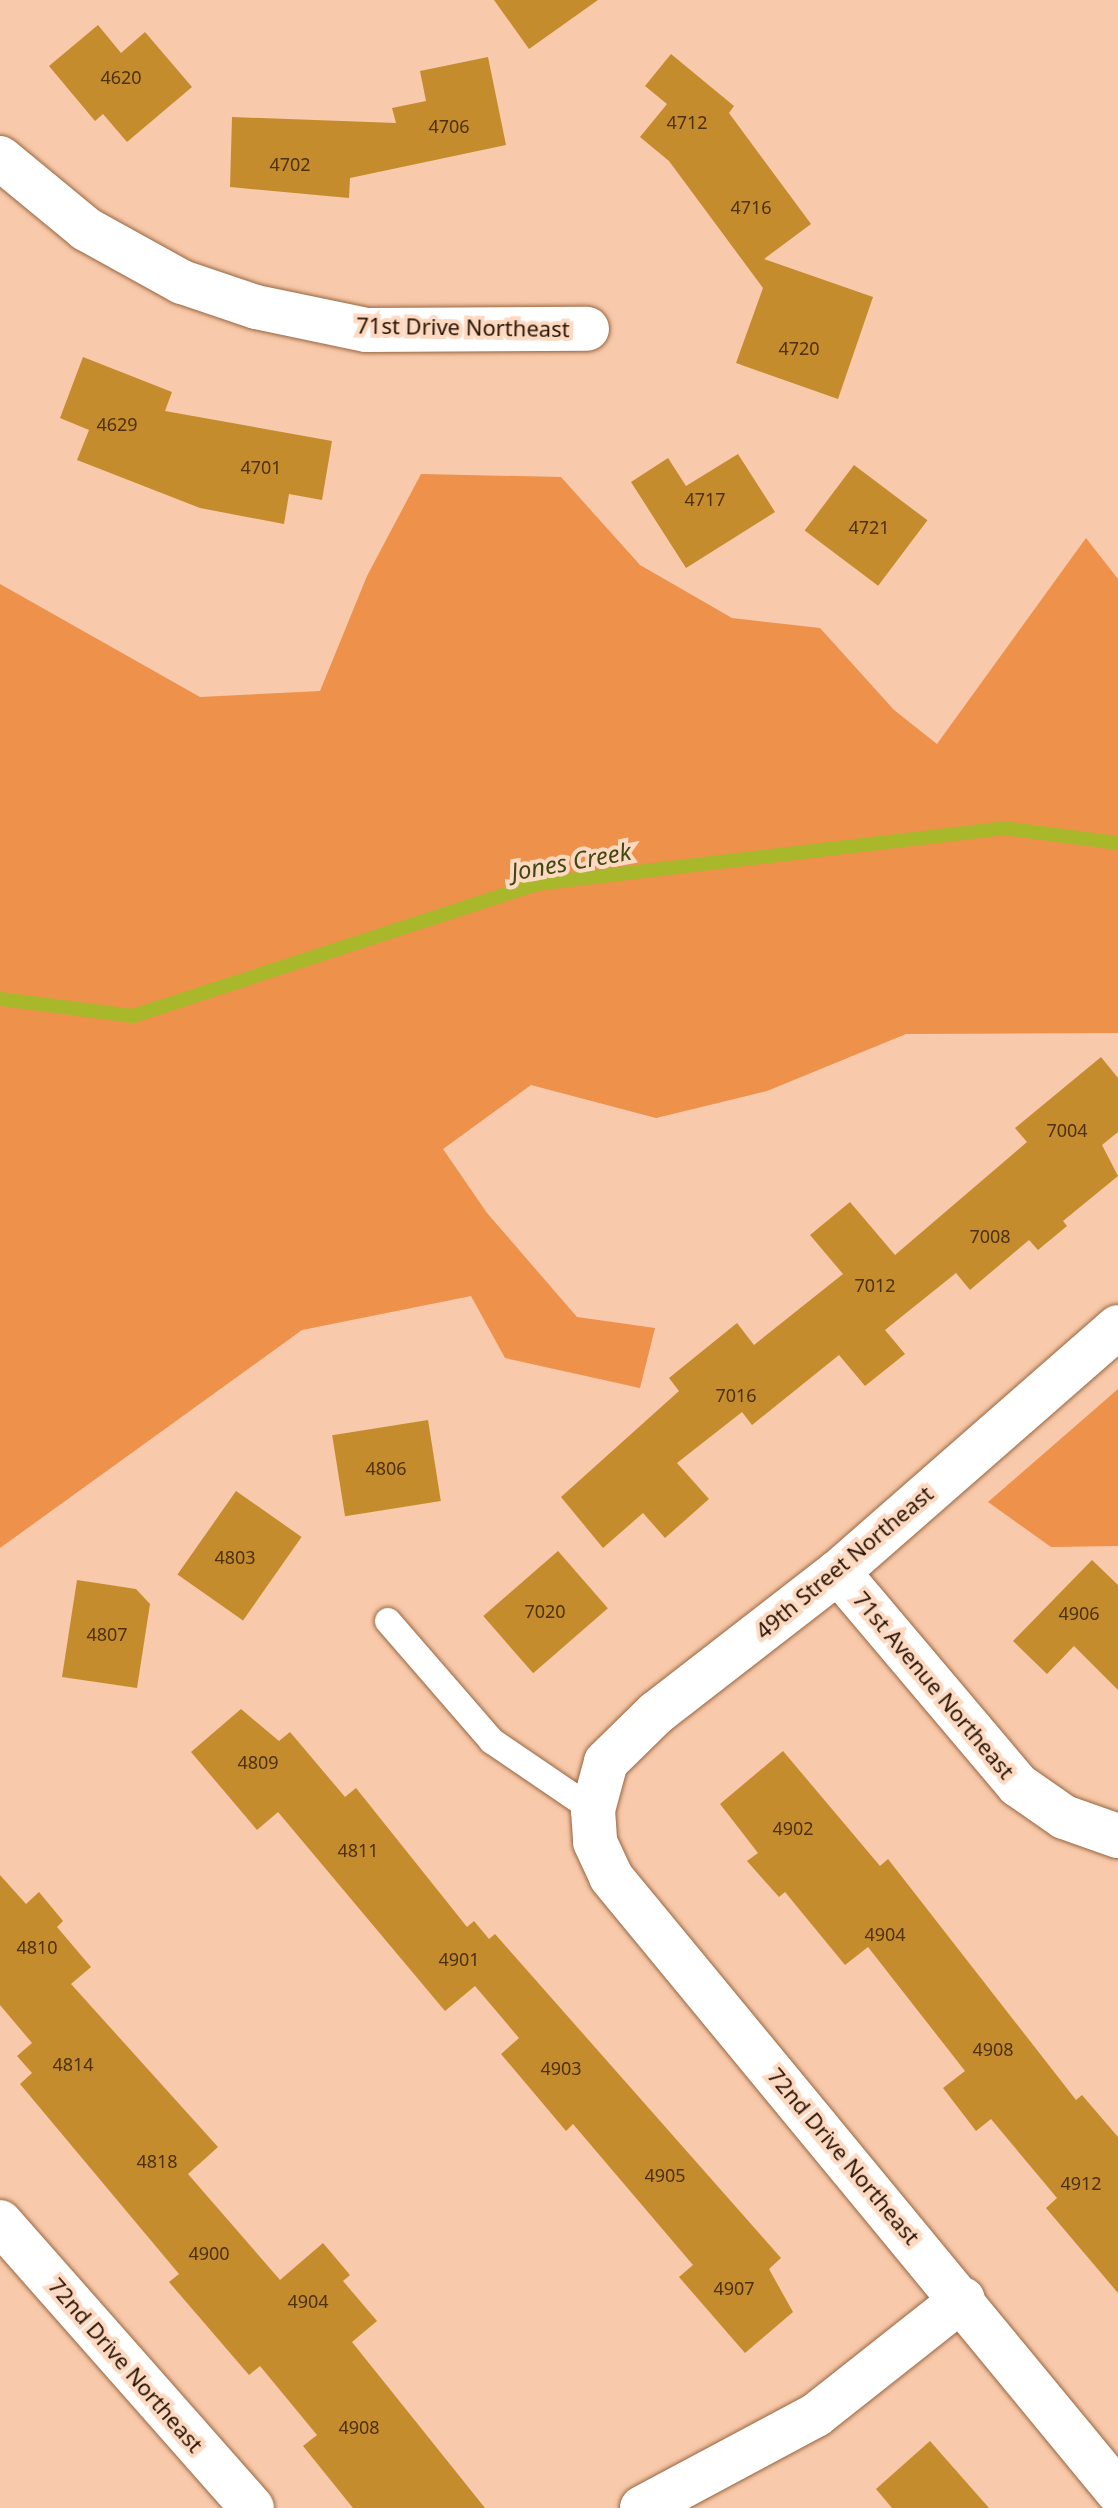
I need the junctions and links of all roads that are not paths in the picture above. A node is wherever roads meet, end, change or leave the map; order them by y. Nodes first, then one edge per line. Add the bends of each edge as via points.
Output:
1 (0, 158) edge
2 (587, 329) dead end
3 (1118, 1327) edge
4 (838, 1572) junction
5 (388, 1621) dead end
6 (593, 1810) junction
7 (1118, 1836) edge
8 (0, 2222) edge
9 (963, 2299) junction
10 (1118, 2492) edge
11 (252, 2508) edge
12 (642, 2508) edge

1 - 2 street, 71st Drive Northeast via 86,229 182,282 256,307 366,330
3 - 4 street, 49th Street Northeast
4 - 6 street, 49th Street Northeast via 656,1713 606,1762
4 - 7 street, 71st Avenue Northeast via 1018,1785 1064,1817
5 - 6 lane via 503,1751
6 - 9 street, 72nd Drive Northeast via 595,1842 611,1877
8 - 11 street, 72nd Drive Northeast
9 - 10 street, 72nd Drive Northeast
9 - 12 street via 816,2415

